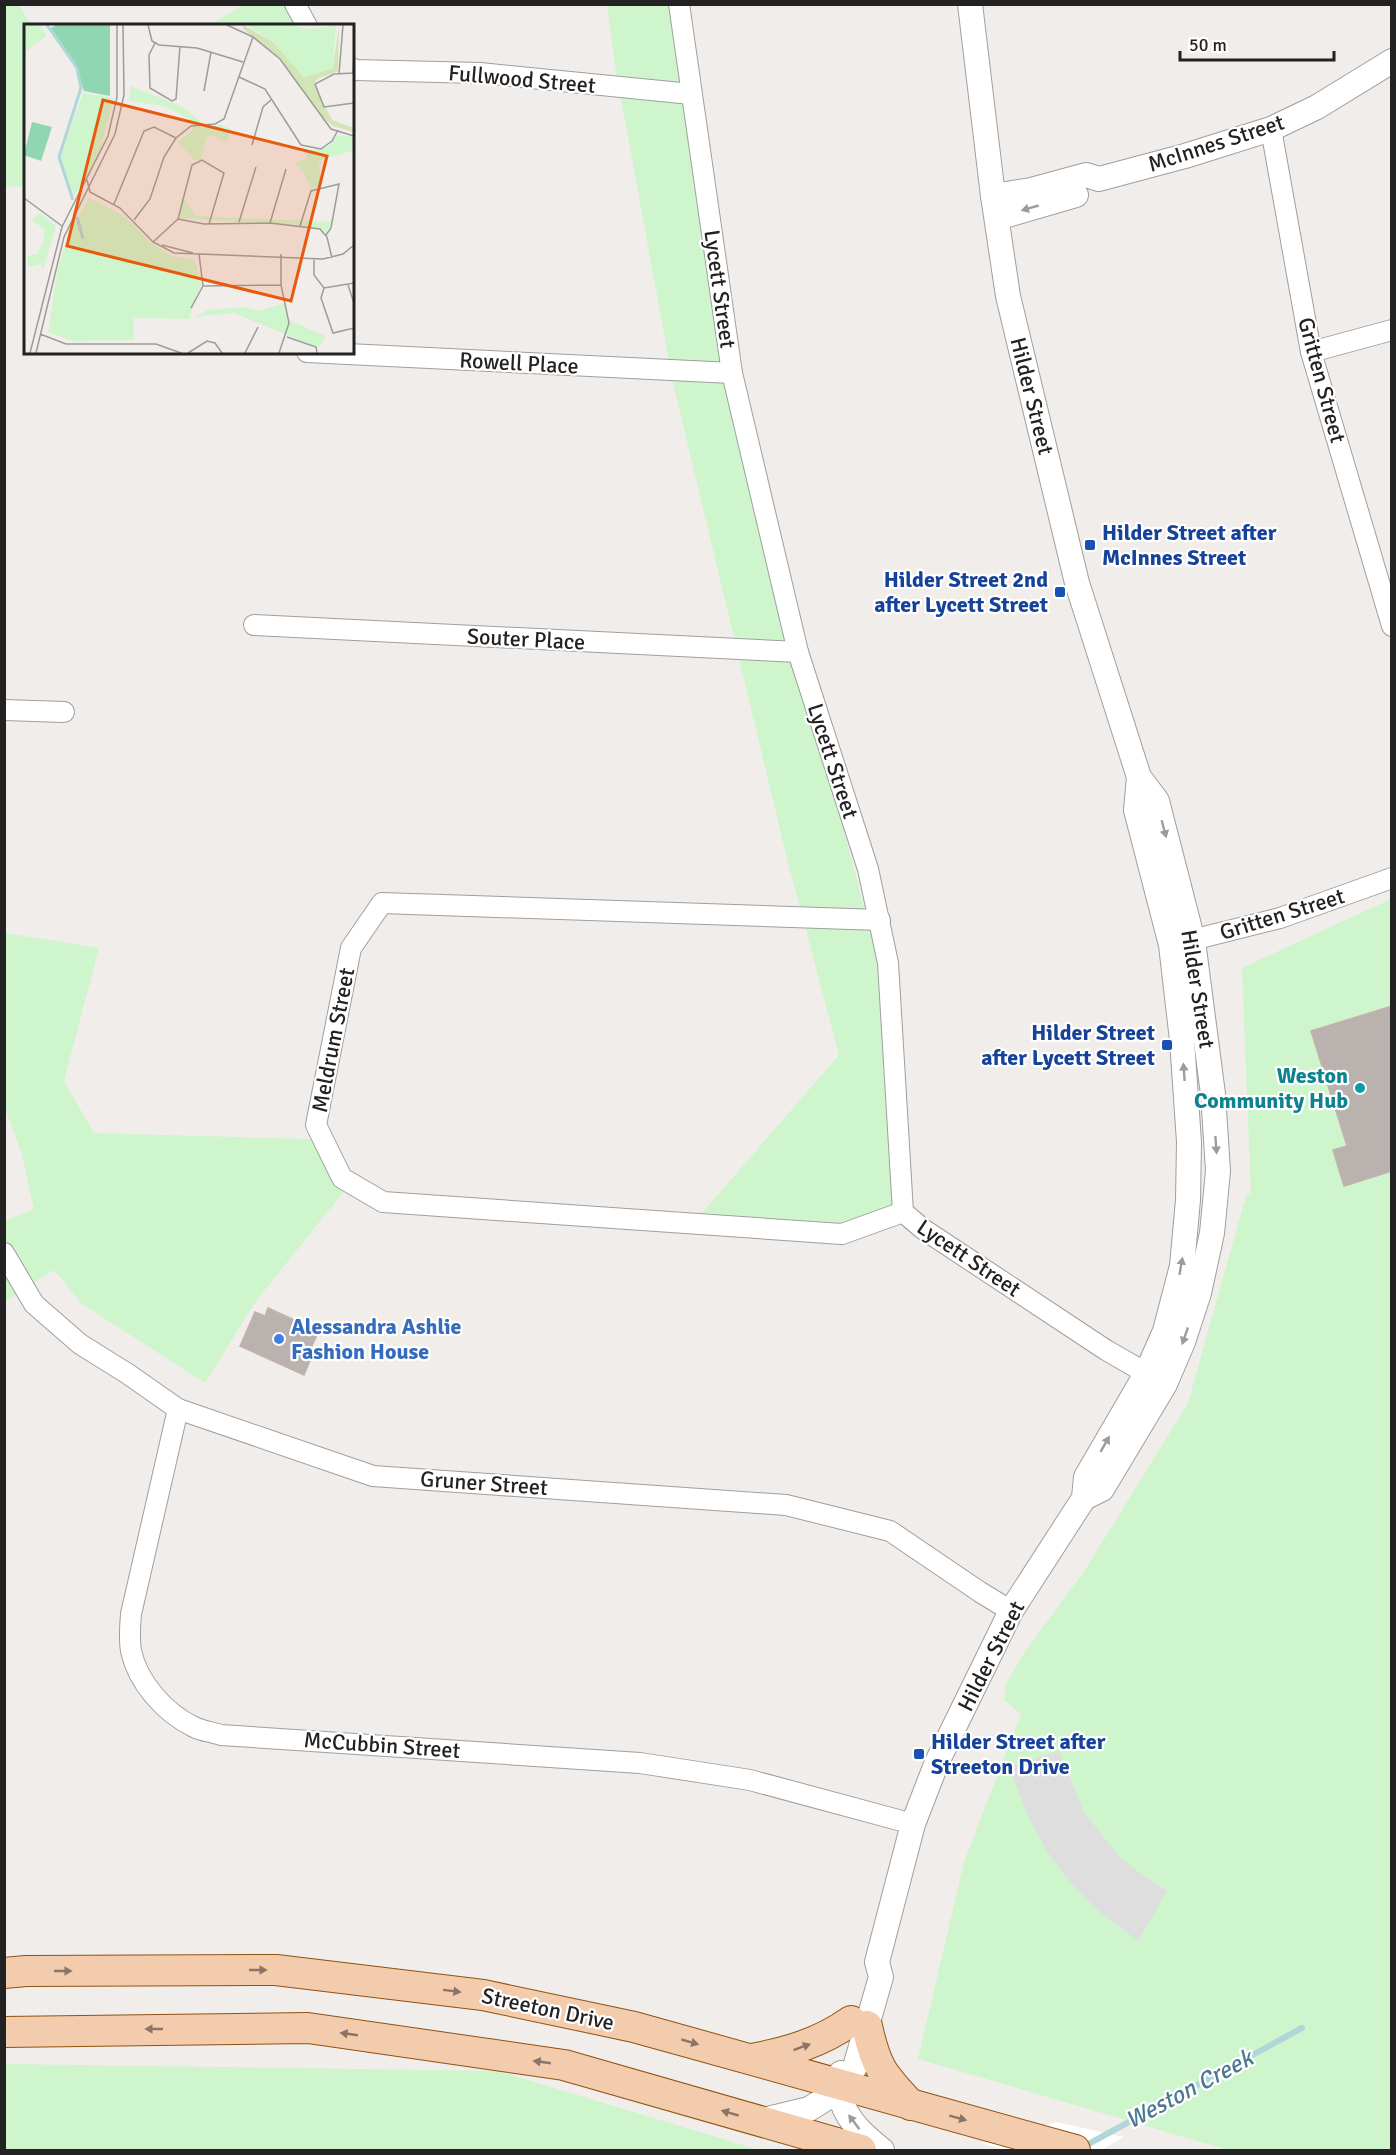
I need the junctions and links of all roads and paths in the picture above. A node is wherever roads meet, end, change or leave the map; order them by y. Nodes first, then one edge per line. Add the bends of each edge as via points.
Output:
1 (295, 4) edge
2 (679, 4) edge
3 (970, 4) edge
4 (307, 24) edge
5 (1392, 61) edge
6 (354, 69) edge
7 (691, 94) junction
8 (1271, 129) junction
9 (995, 207) junction
10 (1392, 330) edge
11 (1311, 352) junction
12 (347, 354) edge
13 (732, 373) junction
14 (254, 625) dead end
15 (1392, 626) edge
16 (798, 652) junction
17 (4, 710) edge
18 (64, 712) dead end
19 (1392, 878) edge
20 (880, 920) junction
21 (1182, 943) junction
22 (903, 1212) junction
23 (4, 1253) edge
24 (1156, 1379) junction
25 (178, 1409) junction
26 (1011, 1611) junction
27 (913, 1824) junction
28 (4, 1973) edge
29 (859, 2024) junction
30 (4, 2032) edge
31 (749, 2060) junction
32 (840, 2086) junction
33 (911, 2106) junction
34 (759, 2121) junction
35 (861, 2151) edge
36 (882, 2151) edge
37 (1075, 2151) edge

1 - 4 street
2 - 7 street, Lycett Street
3 - 9 street, Hilder Street
5 - 8 street, McInnes Street via 1317,107
6 - 7 street, Fullwood Street via 480,73
7 - 13 street, Lycett Street
8 - 9 street, McInnes Street via 1099,179 1086,175 1031,190
8 - 11 street, Gritten Street
9 - 21 street, Hilder Street via 1008,296 1077,583 1139,777 1157,801
10 - 11 street
11 - 15 street, Gritten Street
12 - 13 street, Rowell Place
13 - 16 street, Lycett Street
14 - 16 street, Souter Place
16 - 20 street, Lycett Street via 868,869
17 - 18 street
19 - 21 street, Gritten Street via 1280,918
20 - 22 street, Lycett Street via 888,963
20 - 22 street, Meldrum Street via 382,903 351,948 316,1125 342,1178 383,1203 842,1234
21 - 24 street, Hilder Street via 1213,1094 1218,1171 1212,1233 1199,1293 1183,1342
22 - 24 street, Lycett Street via 1106,1350
23 - 25 street, Gruner Street via 34,1304 80,1344
24 - 26 street, Hilder Street via 1102,1489 1084,1498
25 - 26 street, Gruner Street via 373,1476 786,1505 890,1531
25 - 27 street, McCubbin Street via 131,1614 130,1635 131,1652 150,1690 167,1709 196,1728 221,1735 640,1763 750,1780
26 - 27 street, Hilder Street via 938,1762
27 - 29 street, Hilder Street via 877,1962 868,1970
28 -> 31 main road, Streeton Drive via 276,1970 483,1995 634,2027
31 -> 29 main road via 788,2052
29 - 32 street, Hilder Street via 841,2060
29 - 33 main road via 885,2078
34 -> 30 main road via 564,2065 308,2028
31 - 32 main road, Streeton Drive
32 - 33 main road, Streeton Drive
32 - 34 street via 809,2109
36 -> 32 street, Hilder Street via 849,2118
33 -> 37 main road, Streeton Drive
34 - 35 main road

